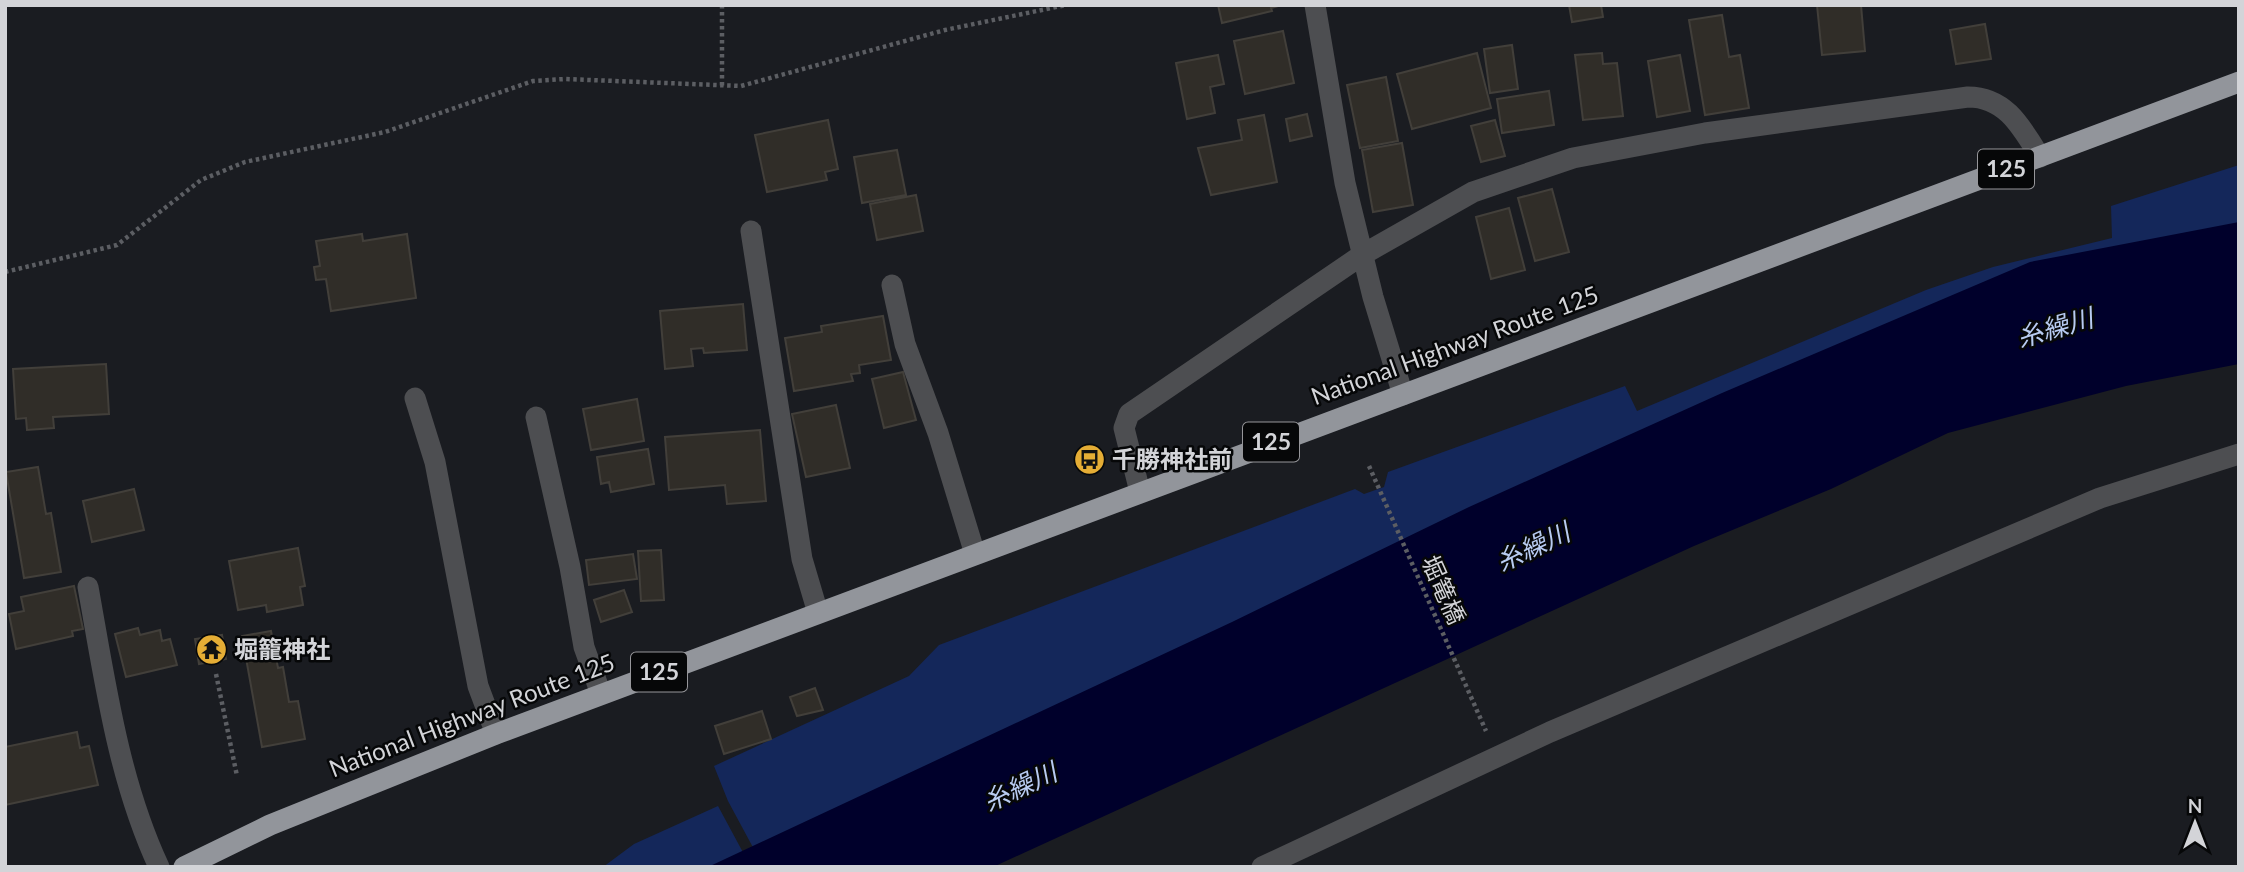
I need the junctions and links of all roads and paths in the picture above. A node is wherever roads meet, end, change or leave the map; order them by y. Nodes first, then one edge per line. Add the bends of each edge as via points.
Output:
1 (722, 5) edge
2 (1066, 5) edge
3 (1315, 5) edge
4 (2239, 82) edge
5 (722, 86) junction
6 (2040, 157) junction
7 (751, 231) dead end
8 (1362, 255) junction
9 (5, 272) edge
10 (892, 285) dead end
11 (1404, 395) junction
12 (415, 398) dead end
13 (536, 417) dead end
14 (2239, 454) edge
15 (1369, 466) dead end
16 (1140, 492) junction
17 (975, 554) junction
18 (88, 587) dead end
19 (818, 613) junction
20 (216, 674) dead end
21 (600, 694) junction
22 (1482, 720) dead end
23 (496, 734) junction
24 (237, 776) dead end
25 (159, 867) edge
26 (184, 867) edge
27 (1262, 867) edge

1 - 5 path
2 - 5 path via 945,30 741,86
3 - 8 street
4 - 6 highway, National Highway Route 125 / 125
5 - 9 path via 533,81 385,132 245,162 201,180 117,245
6 - 8 street via 2017,120 1983,97 1705,133 1573,158 1473,192
6 - 11 highway, National Highway Route 125 / 125
7 - 19 street via 803,564
8 - 11 street
8 - 16 street via 1129,414 1124,428
10 - 17 street via 905,344
11 - 16 highway, National Highway Route 125 / 125
12 - 23 street via 435,462 478,687
13 - 21 street via 584,647
14 - 27 street via 2099,498 1550,732
15 - 22 path, 堀篭橋
16 - 17 highway, National Highway Route 125 / 125
17 - 19 highway, National Highway Route 125 / 125
18 - 25 street via 108,710 141,829
19 - 21 highway, National Highway Route 125 / 125
20 - 24 path
21 - 23 highway, National Highway Route 125 / 125
23 - 26 highway, National Highway Route 125 / 125 via 270,825

